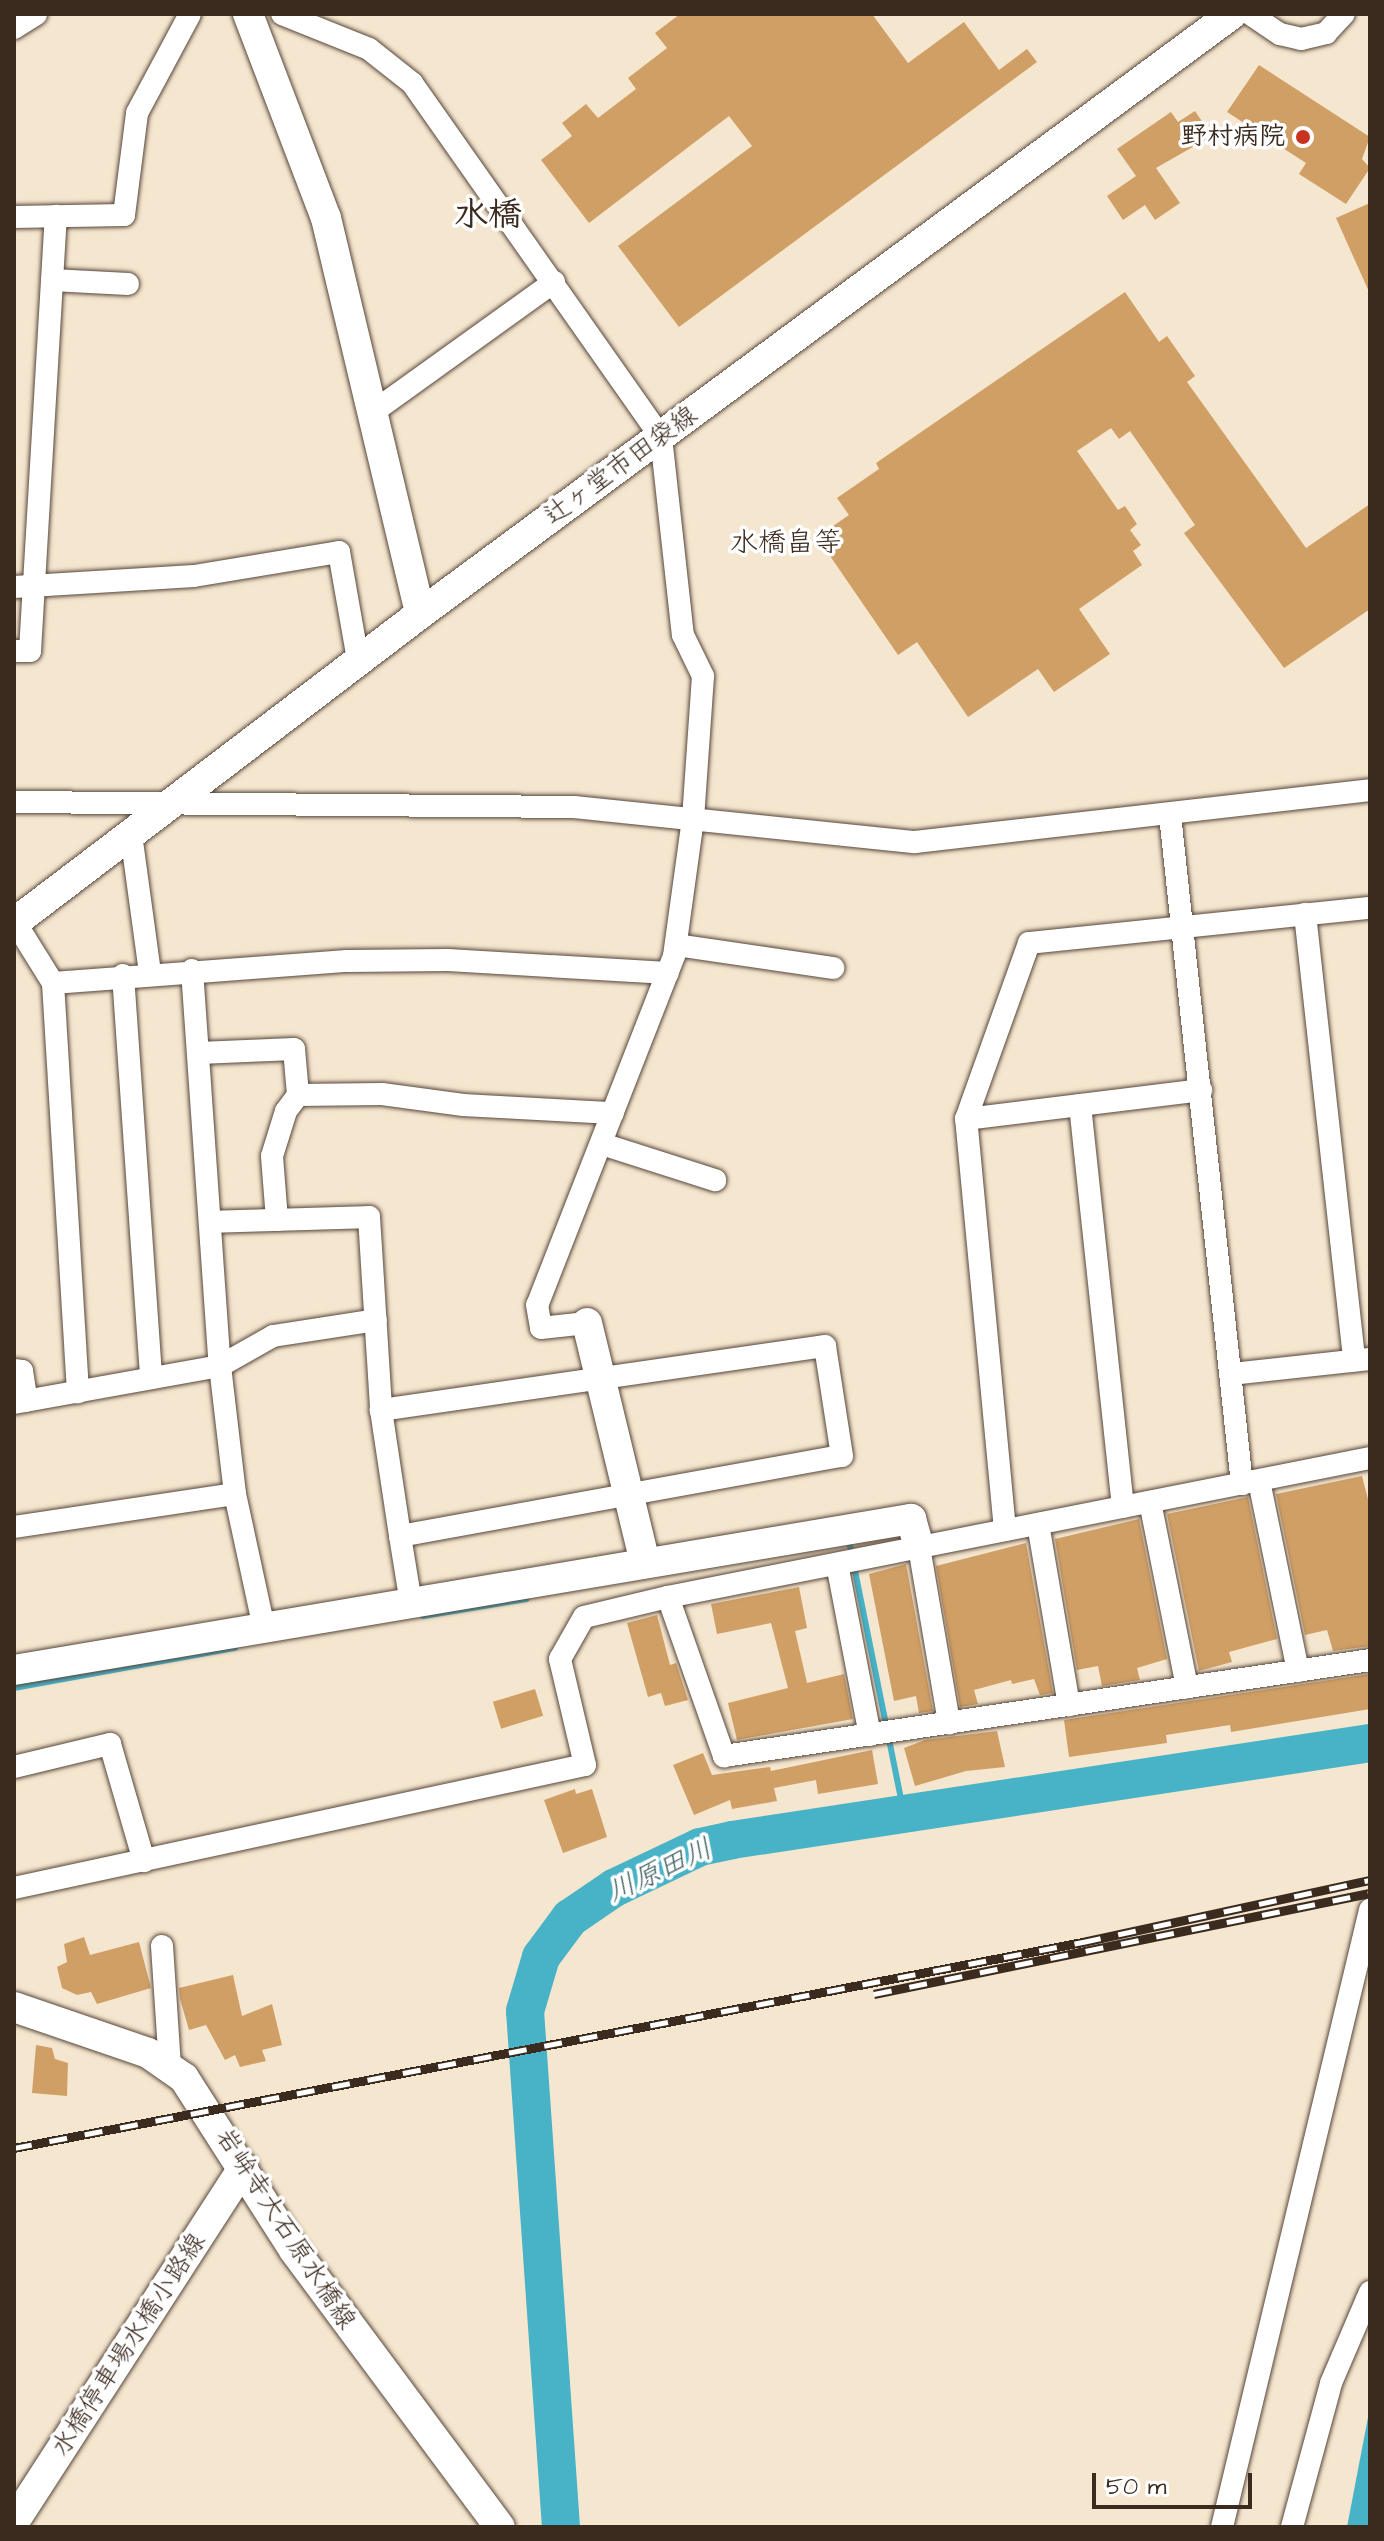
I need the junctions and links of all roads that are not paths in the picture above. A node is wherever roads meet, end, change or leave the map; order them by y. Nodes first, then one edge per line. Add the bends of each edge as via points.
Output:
1 (36, 14) edge
2 (190, 14) edge
3 (248, 14) edge
4 (282, 14) edge
5 (1232, 14) edge
6 (1250, 14) edge
7 (1344, 14) edge
8 (14, 28) edge
9 (56, 216) junction
10 (14, 217) edge
11 (52, 280) junction
12 (554, 282) junction
13 (128, 284) dead end
14 (373, 412) junction
15 (661, 437) junction
16 (24, 587) edge
17 (420, 614) junction
18 (14, 651) edge
19 (358, 660) junction
20 (1370, 790) edge
21 (14, 802) edge
22 (169, 805) junction
23 (1170, 815) junction
24 (693, 819) junction
25 (131, 834) junction
26 (1370, 908) edge
27 (1305, 914) junction
28 (15, 922) edge
29 (1182, 926) junction
30 (676, 945) junction
31 (833, 968) dead end
32 (192, 970) junction
33 (150, 973) junction
34 (668, 973) junction
35 (123, 975) junction
36 (53, 983) junction
37 (199, 1053) junction
38 (1201, 1090) junction
39 (298, 1095) junction
40 (1080, 1105) junction
41 (613, 1113) junction
42 (966, 1119) junction
43 (602, 1144) junction
44 (715, 1180) dead end
45 (277, 1220) junction
46 (210, 1222) junction
47 (376, 1320) junction
48 (587, 1323) joint
49 (1362, 1359) edge
50 (220, 1366) junction
51 (14, 1370) edge
52 (1232, 1374) junction
53 (151, 1378) junction
54 (600, 1378) junction
55 (78, 1392) junction
56 (20, 1402) edge
57 (381, 1410) junction
58 (1370, 1458) edge
59 (1250, 1483) junction
60 (628, 1493) junction
61 (235, 1494) junction
62 (1150, 1502) junction
63 (1123, 1507) junction
64 (1038, 1524) junction
65 (14, 1527) edge
66 (1005, 1530) junction
67 (400, 1536) junction
68 (919, 1547) junction
69 (645, 1563) junction
70 (837, 1564) junction
71 (668, 1597) junction
72 (411, 1603) junction
73 (264, 1628) junction
74 (1370, 1660) edge
75 (14, 1670) edge
76 (1298, 1671) junction
77 (1187, 1687) junction
78 (1069, 1705) junction
79 (949, 1723) junction
80 (870, 1735) junction
81 (14, 1767) edge
82 (144, 1861) junction
83 (14, 1888) edge
84 (1370, 1910) edge
85 (162, 1946) dead end
86 (14, 2007) edge
87 (170, 2065) junction
88 (243, 2168) junction
89 (1370, 2292) edge
90 (14, 2522) edge
91 (500, 2527) edge
92 (1222, 2527) edge
93 (1292, 2527) edge

1 - 8 street
2 - 9 street via 137,113 124,215
3 - 14 main road via 326,218
4 - 12 street via 369,49 412,83
5 - 15 main road, 辻ヶ堂市田袋線
6 - 7 street via 1280,34 1301,39 1326,33
9 - 10 street
9 - 11 street
11 - 13 street
11 - 16 street
12 - 14 street
12 - 15 street
14 - 17 main road
15 - 17 main road, 辻ヶ堂市田袋線
15 - 24 street via 683,635 703,676
16 - 18 street via 30,651
16 - 19 street via 194,576 339,552
17 - 19 main road, 辻ヶ堂市田袋線
19 - 22 main road, 辻ヶ堂市田袋線
20 - 23 street
21 - 22 street
22 - 24 street via 574,807
22 - 25 main road, 辻ヶ堂市田袋線
23 - 24 street via 915,842
23 - 29 street
24 - 30 street
25 - 28 main road, 辻ヶ堂市田袋線
25 - 33 street
26 - 27 street
27 - 29 street
27 - 49 street
28 - 36 street
29 - 38 street
29 - 42 street via 1029,943
30 - 31 street
30 - 34 street
32 - 33 street
32 - 34 street via 448,960
32 - 37 street
33 - 35 street
34 - 41 street
35 - 36 street
35 - 53 street
36 - 55 street
37 - 39 street via 294,1049
37 - 46 street
38 - 40 street
38 - 52 street
39 - 41 street via 382,1094 463,1105
39 - 45 street via 286,1111 272,1156
40 - 42 street
40 - 63 street
41 - 43 street
42 - 66 street
43 - 44 street
43 - 48 street via 537,1305 541,1328
45 - 46 street
45 - 47 street via 369,1217
46 - 50 street
47 - 50 street via 273,1336
47 - 57 street
48 - 54 main road
49 - 52 street
50 - 53 street
50 - 61 street
51 - 56 street via 22,1371
52 - 59 street
53 - 55 street
54 - 57 street
54 - 60 main road
54 - 60 street via 825,1346 842,1456
55 - 56 street
57 - 67 street
58 - 59 street
59 - 62 street
59 - 76 street
60 - 67 street
60 - 69 main road
61 - 65 street
61 - 73 street
62 - 63 street
62 - 77 street
63 - 64 street
64 - 66 street
64 - 78 street
66 - 68 street
67 - 72 street
68 - 69 main road via 911,1519
68 - 70 street
68 - 79 street
69 - 72 main road
70 - 71 street
70 - 80 street
71 - 80 street via 724,1756
71 - 82 street via 584,1617 560,1659 585,1765
72 - 73 main road
73 - 75 main road
74 - 76 street
76 - 77 street
77 - 78 street
78 - 79 street
79 - 80 street
81 - 82 street via 110,1744
82 - 83 street
84 - 92 street
85 - 87 street
86 - 87 main road, 岩峅寺大石原水橋線
87 - 88 main road, 岩峅寺大石原水橋線 via 209,2111
88 - 90 main road, 水橋停車場水橋小路線
88 - 91 main road, 岩峅寺大石原水橋線 via 378,2368
89 - 93 street via 1331,2383

